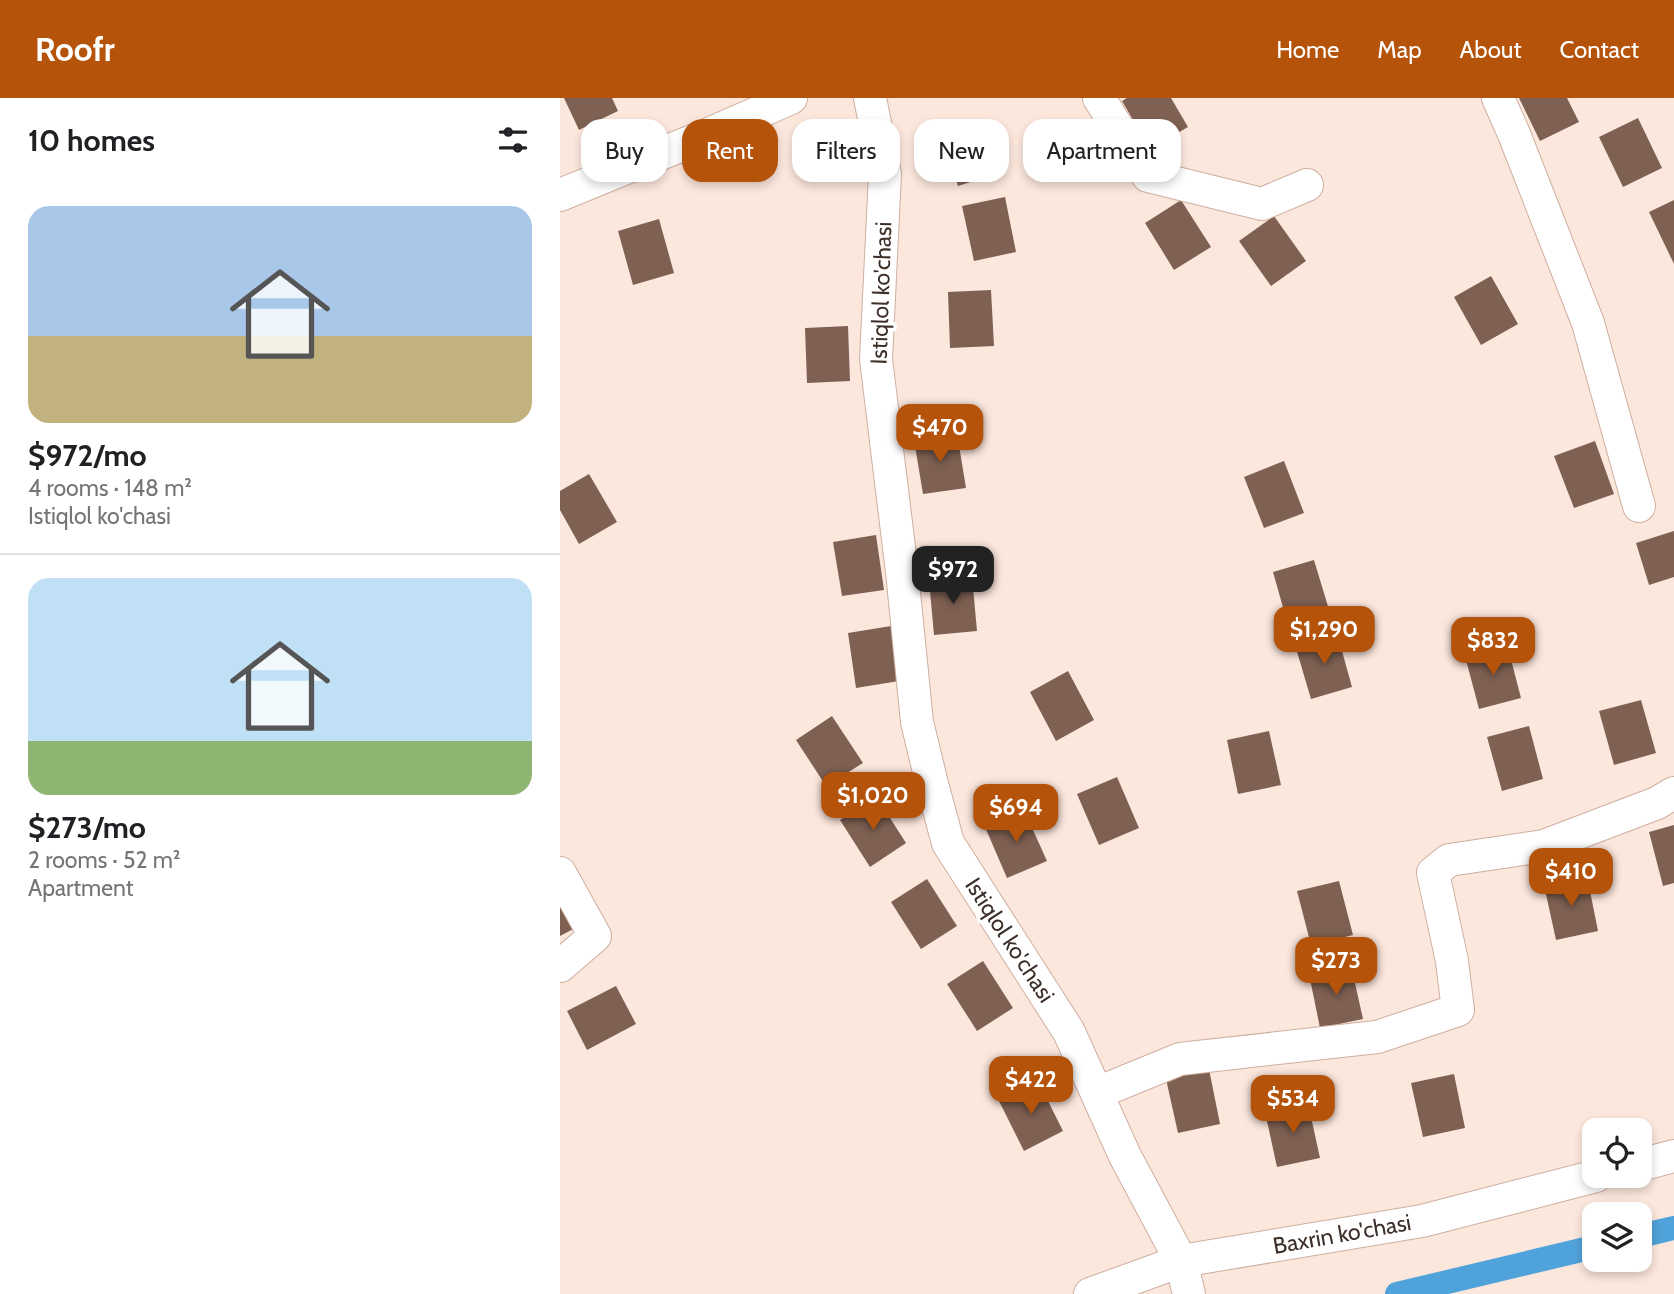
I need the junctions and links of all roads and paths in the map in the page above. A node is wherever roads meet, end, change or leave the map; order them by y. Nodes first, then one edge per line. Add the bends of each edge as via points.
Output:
1 (790, 98) edge
2 (870, 98) edge
3 (1099, 98) edge
4 (1497, 98) edge
5 (1307, 185) dead end
6 (562, 191) edge
7 (1639, 506) dead end
8 (1674, 793) edge
9 (560, 873) edge
10 (560, 966) edge
11 (1097, 1093) junction
12 (1674, 1156) edge
13 (1652, 1162) edge
14 (1582, 1180) edge
15 (1181, 1261) junction
16 (1090, 1294) edge
17 (1189, 1294) edge

1 - 6 street
2 - 11 street, Istiqlol ko'chasi via 885,174 876,359 917,722 948,843 1069,1032
3 - 5 street via 1148,176 1262,204
4 - 7 street via 1588,323
8 - 11 street via 1544,846 1449,860 1433,873 1458,1010 1377,1037 1180,1059
9 - 10 street via 595,936
11 - 15 street, Istiqlol ko'chasi
12 - 13 street
14 - 15 street, Baxrin ko'chasi via 1422,1221
15 - 16 street, Baxrin ko'chasi
15 - 17 street, Istiqlol ko'chasi

